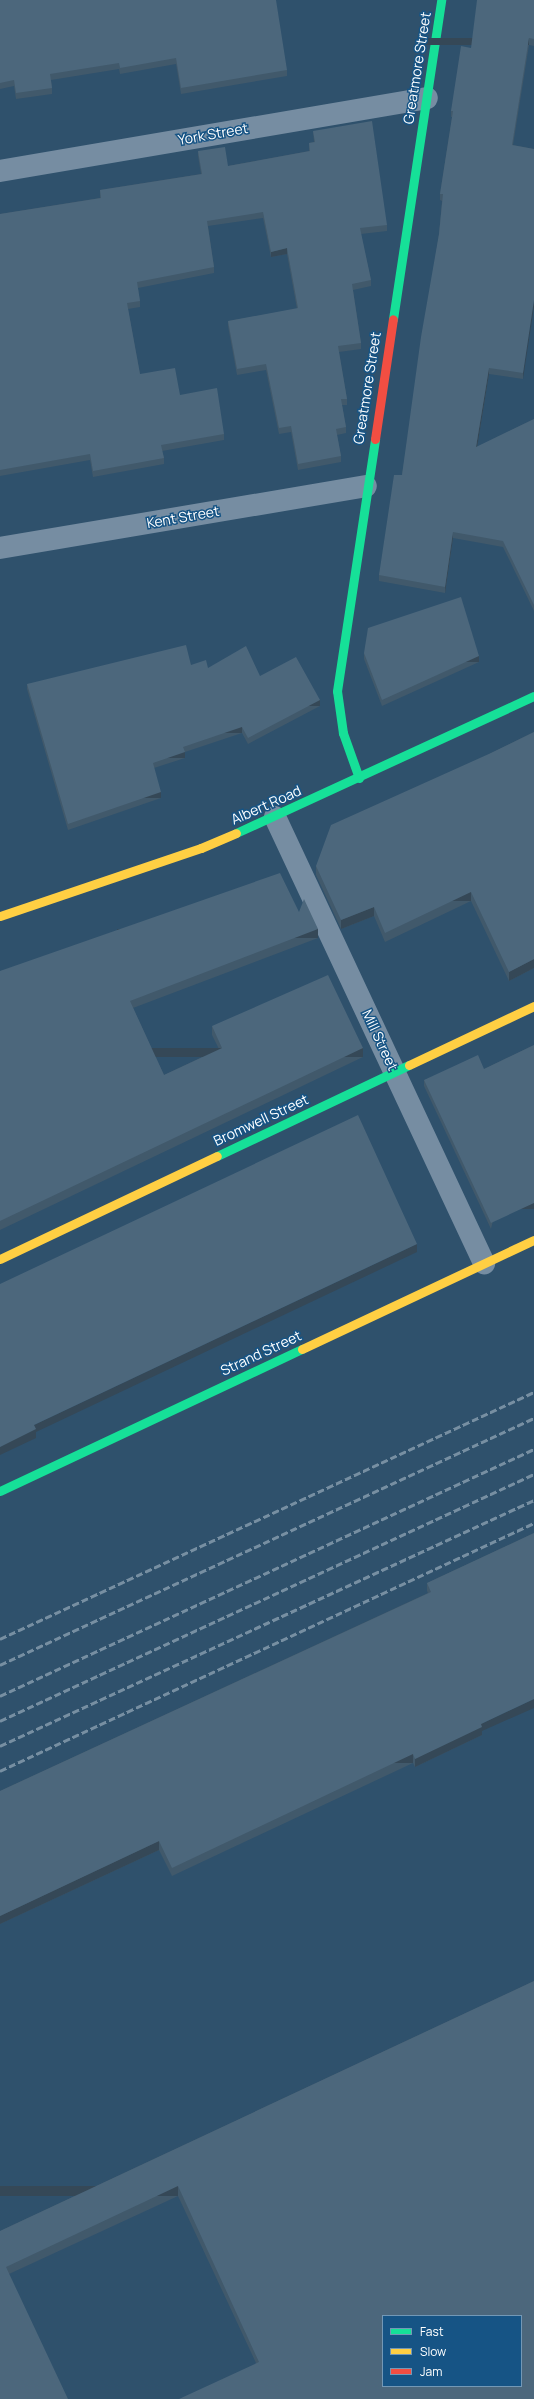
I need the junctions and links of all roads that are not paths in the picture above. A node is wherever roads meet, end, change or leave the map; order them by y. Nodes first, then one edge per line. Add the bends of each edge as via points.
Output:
1 (441, 0) edge
2 (426, 98) junction
3 (0, 171) edge
4 (366, 486) junction
5 (0, 548) edge
6 (534, 696) edge
7 (359, 778) junction
8 (275, 817) junction
9 (0, 916) edge
10 (534, 1006) edge
11 (395, 1073) junction
12 (534, 1240) edge
13 (0, 1259) edge
14 (484, 1263) junction
15 (0, 1491) edge

1 - 2 street, Greatmore Street
2 - 3 street, York Street
2 - 4 street, Greatmore Street
4 - 5 street, Kent Street
4 - 7 street, Greatmore Street via 337,691 343,733
6 - 7 street, Albert Road
7 - 8 street, Albert Road
8 - 9 street, Albert Road via 201,848
8 - 11 street, Mill Street
10 - 11 street, Bromwell Street
11 - 13 street, Bromwell Street
11 - 14 street, Mill Street
12 - 14 street, Strand Street
14 - 15 street, Strand Street

